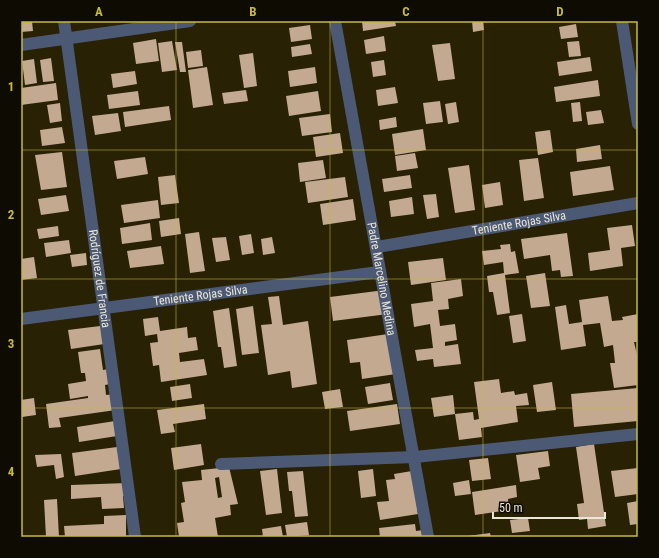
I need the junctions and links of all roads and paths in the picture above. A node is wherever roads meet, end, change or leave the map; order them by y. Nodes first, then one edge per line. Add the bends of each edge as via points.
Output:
1 (64, 21) edge
2 (190, 21) edge
3 (335, 21) edge
4 (622, 21) edge
5 (66, 39) junction
6 (21, 45) edge
7 (638, 124) edge
8 (638, 203) edge
9 (376, 247) junction
10 (379, 272) junction
11 (103, 309) junction
12 (21, 319) edge
13 (638, 434) edge
14 (415, 457) junction
15 (221, 464) dead end
16 (135, 537) edge
17 (428, 537) edge

1 - 5 street, Rodríguez de Francia
2 - 5 street
3 - 9 street, Padre Marcelino Medina
4 - 7 street
5 - 6 street
5 - 11 street, Rodríguez de Francia
8 - 9 street, Teniente Rojas Silva
9 - 10 street, Padre Marcelino Medina
10 - 11 street, Teniente Rojas Silva
10 - 14 street, Padre Marcelino Medina
11 - 12 street, Teniente Rojas Silva
11 - 16 street, Rodríguez de Francia
13 - 14 street
14 - 15 street
14 - 17 street, Padre Marcelino Medina

